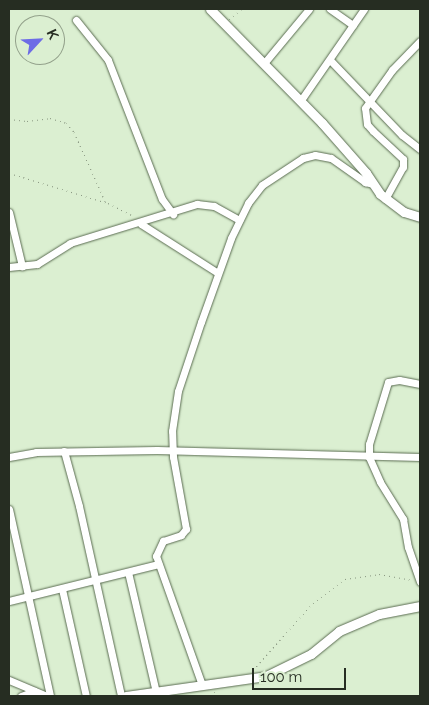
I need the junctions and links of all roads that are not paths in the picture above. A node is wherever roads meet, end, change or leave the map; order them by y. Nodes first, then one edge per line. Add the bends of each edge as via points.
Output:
1 (210, 9) edge
2 (309, 9) edge
3 (330, 9) edge
4 (364, 9) edge
5 (76, 20) dead end
6 (353, 25) junction
7 (420, 41) edge
8 (330, 60) junction
9 (264, 62) junction
10 (369, 99) junction
11 (301, 100) junction
12 (420, 149) edge
13 (373, 184) junction
14 (385, 199) junction
15 (9, 212) edge
16 (173, 214) junction
17 (420, 217) edge
18 (239, 220) junction
19 (144, 223) junction
20 (22, 266) junction
21 (9, 267) edge
22 (218, 273) junction
23 (420, 384) edge
24 (64, 451) junction
25 (173, 451) junction
26 (9, 456) edge
27 (369, 457) junction
28 (420, 457) edge
29 (9, 509) edge
30 (158, 564) junction
31 (128, 572) junction
32 (95, 580) junction
33 (420, 582) edge
34 (62, 589) junction
35 (29, 597) junction
36 (9, 602) edge
37 (420, 606) edge
38 (9, 680) edge
39 (202, 684) junction
40 (34, 691) junction
41 (156, 692) junction
42 (21, 696) edge
43 (49, 696) edge
44 (86, 696) edge
45 (120, 696) edge
46 (126, 696) edge

1 - 9 street
2 - 9 street
3 - 6 street
4 - 6 street
5 - 16 street via 108,60 162,199
6 - 8 street
7 - 10 street
8 - 10 street
8 - 11 street
9 - 11 street
10 - 12 street
10 - 14 street via 365,108 367,124 403,159 403,167
11 - 13 street
13 - 14 street
13 - 18 street via 358,178 332,158 309,156 262,185
14 - 17 street via 404,212
15 - 20 street
16 - 18 street via 196,204 210,204
16 - 19 street
18 - 22 street
19 - 20 street via 70,243 37,264
19 - 22 street
20 - 21 street
22 - 25 street via 178,390
23 - 27 street via 399,380 388,382 369,444
24 - 25 street
24 - 26 street
24 - 32 street
25 - 27 street
25 - 30 street via 186,529 181,535 159,545 156,551
27 - 28 street
27 - 33 street via 403,519
29 - 35 street
30 - 31 street
30 - 39 street
31 - 32 street
31 - 41 street
32 - 34 street
32 - 45 street
34 - 35 street
34 - 44 street
35 - 36 street
35 - 43 street
37 - 39 street via 379,614 339,631 291,666 251,678
38 - 40 street
39 - 41 street
40 - 42 street
40 - 43 street
41 - 46 street

